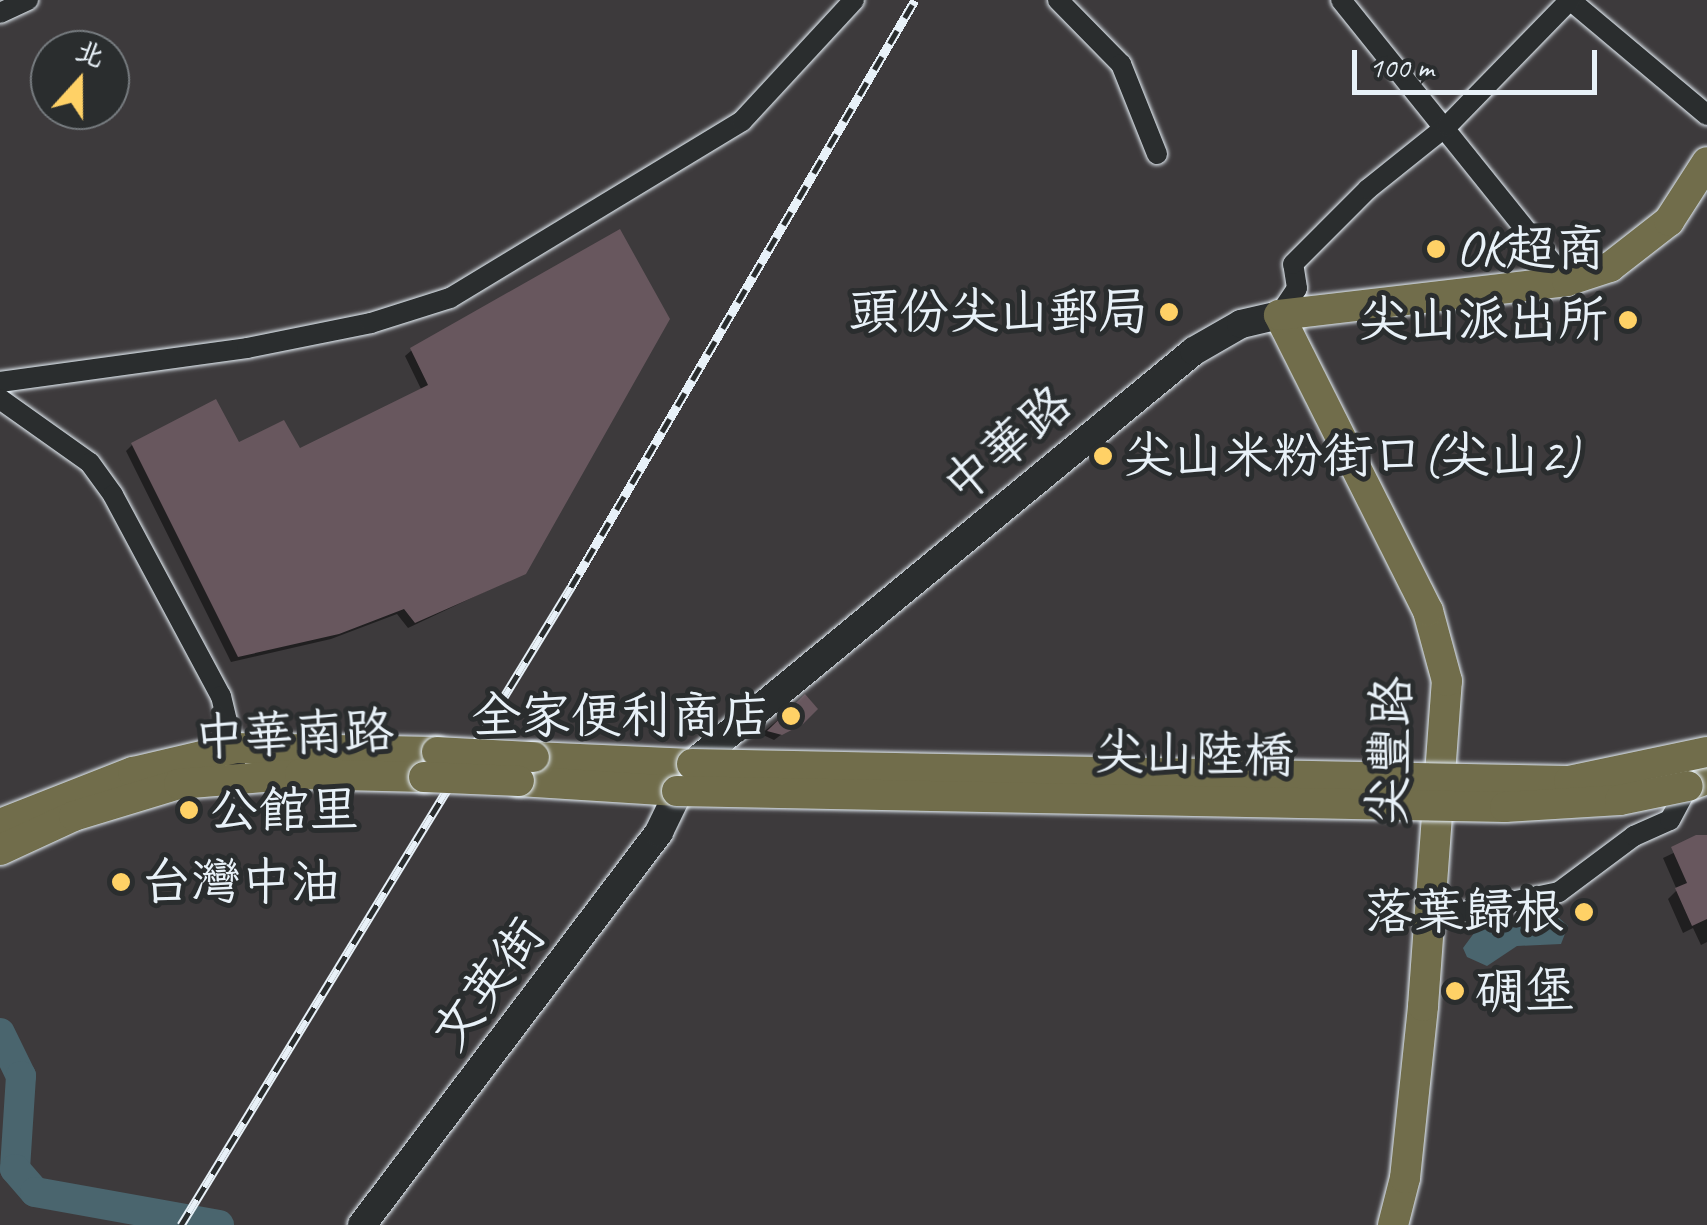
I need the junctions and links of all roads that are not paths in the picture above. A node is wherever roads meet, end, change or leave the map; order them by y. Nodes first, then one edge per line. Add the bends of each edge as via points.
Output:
1 (28, 0) edge
2 (854, 0) edge
3 (1058, 0) edge
4 (1341, 0) edge
5 (1570, 0) edge
6 (0, 14) edge
7 (1707, 115) edge
8 (1448, 125) junction
9 (1157, 154) dead end
10 (1707, 162) edge
11 (1567, 281) junction
12 (1279, 315) junction
13 (0, 382) edge
14 (0, 400) edge
15 (1707, 752) edge
16 (236, 762) junction
17 (692, 764) junction
18 (526, 769) junction
19 (1698, 783) edge
20 (677, 791) junction
21 (2, 838) edge
22 (1427, 912) junction
23 (362, 1225) edge
24 (1393, 1225) edge

1 - 6 street
2 - 13 street via 742,121 450,298 372,323 246,348
3 - 9 street via 1121,64
4 - 8 street
5 - 7 street
5 - 8 street
8 - 11 street
8 - 12 street via 1368,189 1293,264 1297,288
10 - 11 main road, 中華路 via 1669,220 1643,245
11 - 12 main road, 中華路
12 - 17 street, 中華路 via 1241,324 1194,350
12 - 22 main road, 尖豐路 via 1440,641 1447,681
14 - 16 street via 90,463 113,495 221,696
15 - 17 main road, 尖山陸橋, bridge via 1569,781
16 - 18 main road, 中華南路, bridge
16 - 21 main road, 中華南路 via 95,797
17 - 18 main road
17 - 20 street, 中華路
18 - 20 main road
19 - 20 main road, 尖山陸橋, bridge via 1620,800 1505,807
19 - 22 street via 1670,820 1634,836 1560,892 1476,911
20 - 23 street, 文英街 via 658,832
22 - 24 main road, 尖豐路 via 1405,1178

